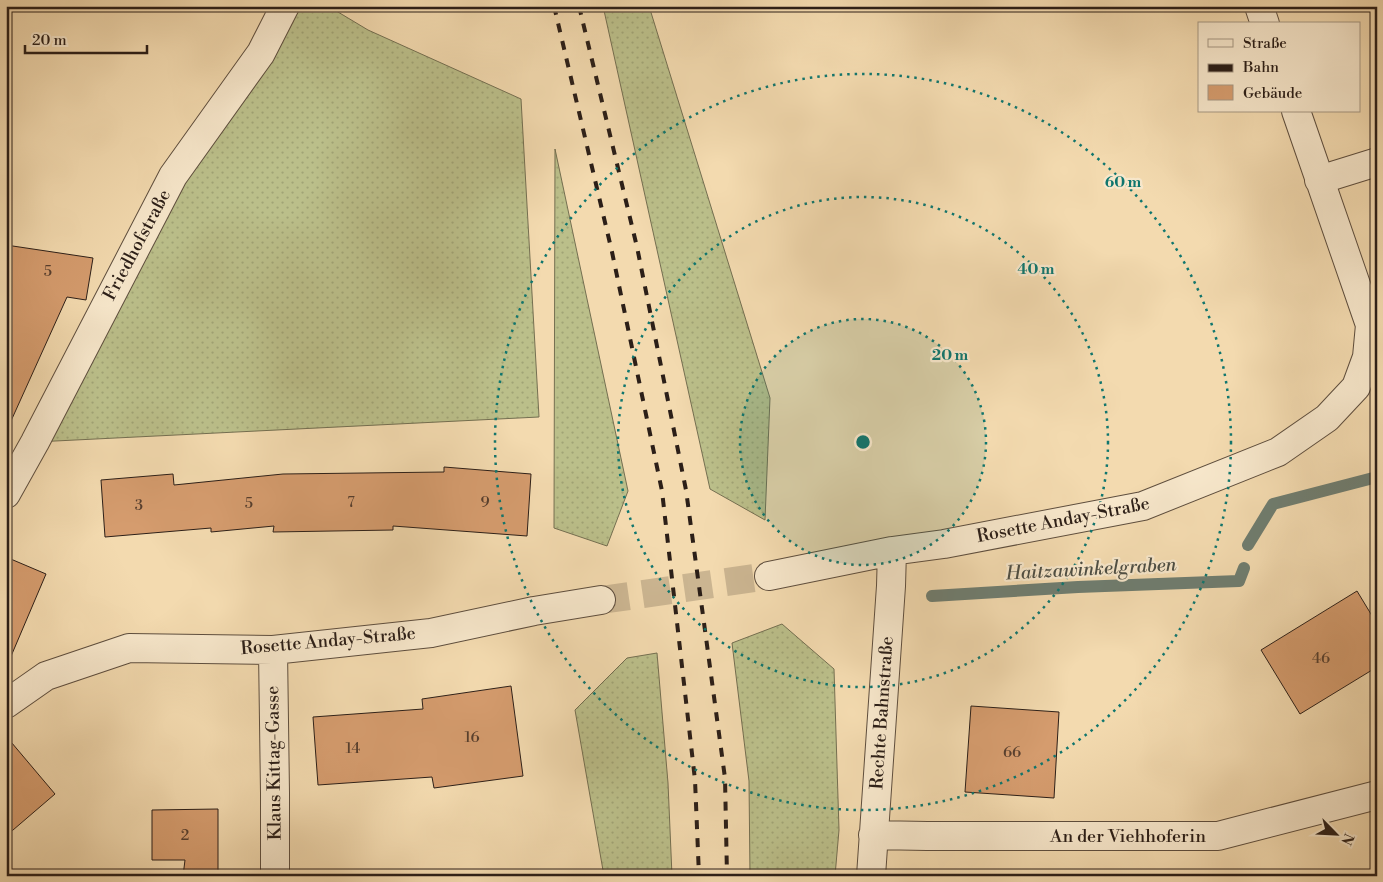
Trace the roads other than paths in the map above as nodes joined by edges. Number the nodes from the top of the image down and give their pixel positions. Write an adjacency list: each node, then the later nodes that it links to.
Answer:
1 (285, 6): 8 (street, Friedhofstraße)
2 (1259, 6): 3 (street)
3 (1264, 22)
4 (1296, 112): 6 (street, Rosette Anday-Straße)
5 (1377, 162): 6 (street)
6 (1320, 180): 7 (street, Rosette Anday-Straße)
7 (1366, 384): 9 (street, Rosette Anday-Straße)
8 (6, 494)
9 (892, 551): 10 (street, Rosette Anday-Straße); 15 (street, Rechte Bahnstraße)
10 (769, 576)
11 (600, 600): 12 (street, Rosette Anday-Straße)
12 (273, 650): 13 (street, Rosette Anday-Straße); 16 (street, Klaus Kittag-Gasse)
13 (6, 704)
14 (1377, 795): 15 (street, An der Viehhoferin)
15 (873, 835): 17 (street, Rechte Bahnstraße)
16 (275, 876)
17 (870, 876)

